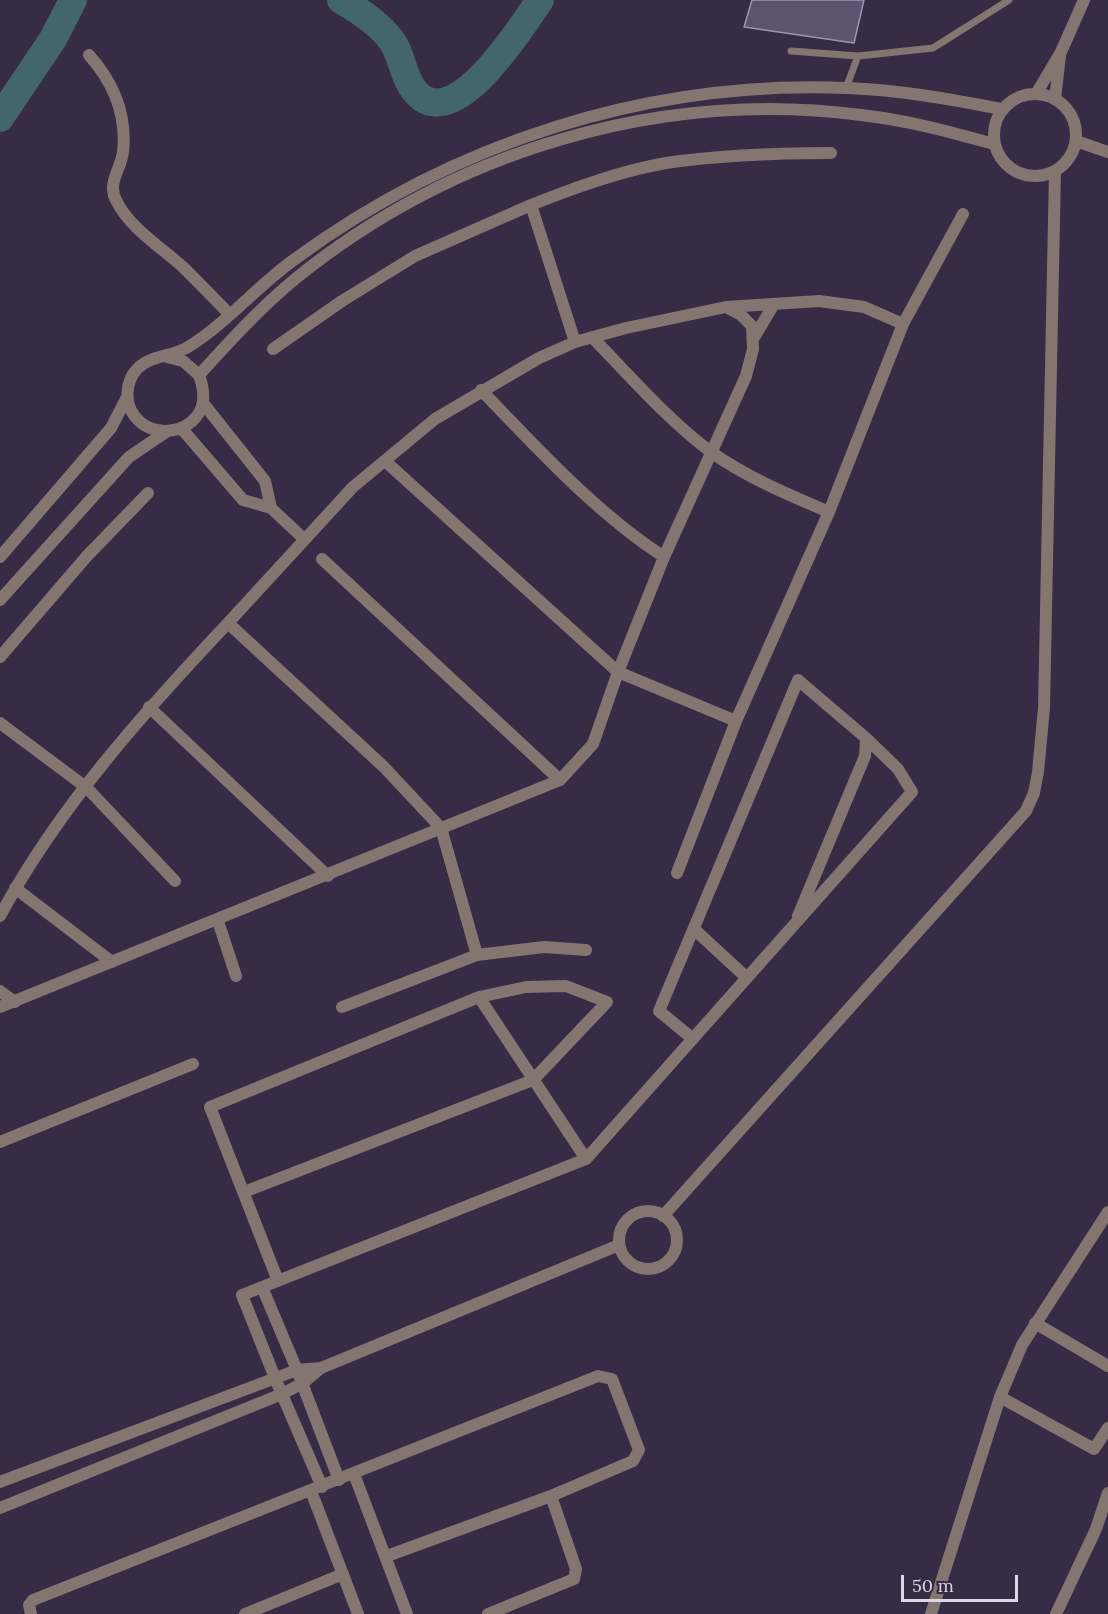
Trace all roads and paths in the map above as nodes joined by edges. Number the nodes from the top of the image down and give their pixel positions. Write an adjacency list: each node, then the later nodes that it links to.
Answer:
1 (1009, 0): 6 (lane)
2 (1084, 0): 4 (street)
3 (791, 51): 6 (lane)
4 (1061, 52): 8 (street); 9 (street)
5 (89, 55): 20 (street)
6 (858, 56): 7 (lane)
7 (846, 88): 10 (street); 20 (street)
8 (1036, 94): 9 (street); 10 (street)
9 (1055, 99): 11 (street)
10 (1001, 109): 12 (street)
11 (1076, 141): 13 (street); 15 (street)
12 (994, 144): 15 (street); 27 (street)
13 (1108, 152)
14 (831, 153): 16 (street)
15 (1055, 171): 78 (street)
16 (531, 205): 24 (street); 25 (street)
17 (963, 214): 21 (street)
18 (774, 304): 19 (street); 21 (street); 22 (street)
19 (726, 307): 22 (street); 23 (street)
20 (229, 314): 26 (street)
21 (903, 324): 37 (street)
22 (754, 336): 33 (street)
23 (592, 338): 24 (street); 33 (street)
24 (575, 342): 28 (street)
25 (273, 349)
26 (167, 357): 27 (street); 29 (street)
27 (199, 375): 30 (street)
28 (481, 390): 34 (street); 40 (street)
29 (127, 397): 32 (street); 39 (street)
30 (202, 403): 31 (street); 36 (street)
31 (182, 429): 32 (street); 36 (street)
32 (166, 432): 42 (street)
33 (712, 453): 37 (street); 40 (street)
34 (385, 460): 38 (street); 45 (street)
35 (148, 493): 44 (street)
36 (271, 508): 38 (street)
37 (829, 512): 47 (street)
38 (304, 539): 43 (street)
39 (0, 557)
40 (664, 557): 45 (street)
41 (322, 559): 50 (street)
42 (0, 600)
43 (228, 623): 46 (street); 52 (street)
44 (0, 657)
45 (618, 672): 47 (street); 50 (street)
46 (149, 706): 51 (street); 54 (street)
47 (736, 721): 53 (street)
48 (0, 723): 51 (street)
49 (866, 738): 59 (street); 59 (street); 60 (street)
50 (560, 780): 52 (street)
51 (87, 788): 55 (street); 56 (street)
52 (441, 828): 54 (street); 62 (street)
53 (677, 873)
54 (327, 876): 58 (street)
55 (175, 882)
56 (15, 888): 57 (street); 63 (street)
57 (0, 916)
58 (218, 921): 63 (street); 64 (street)
59 (794, 926): 65 (street)
60 (694, 929): 65 (street); 71 (street)
61 (586, 950): 62 (street)
62 (477, 955): 70 (street)
63 (112, 962): 68 (street)
64 (236, 976)
65 (747, 978): 71 (street)
66 (0, 991): 68 (street)
67 (479, 998): 73 (street); 73 (street); 76 (street)
68 (15, 1002): 69 (street)
69 (0, 1007)
70 (342, 1007)
71 (693, 1039): 75 (street)
72 (193, 1064): 74 (street)
73 (533, 1080): 75 (street); 76 (street)
74 (0, 1142)
75 (586, 1159): 80 (street)
76 (244, 1192): 80 (street)
77 (1108, 1212): 82 (street)
78 (663, 1216): 79 (street); 79 (street)
79 (619, 1245): 84 (street)
80 (279, 1281): 81 (street)
81 (262, 1287): 85 (street); 86 (street)
82 (1035, 1323): 83 (street); 89 (street)
83 (1108, 1366)
84 (321, 1368): 85 (street); 87 (street)
85 (297, 1370): 86 (street); 87 (street)
86 (275, 1378): 88 (street); 93 (street)
87 (303, 1383): 88 (street); 92 (street)
88 (282, 1394): 94 (street); 97 (street)
89 (1000, 1397): 90 (street); 105 (street)
90 (1108, 1428)
91 (354, 1474): 92 (street); 96 (street); 98 (street)
92 (339, 1480): 94 (street)
93 (0, 1482)
94 (317, 1489): 99 (street); 100 (street)
95 (1108, 1493): 106 (street)
96 (550, 1496): 98 (street); 104 (street)
97 (0, 1508)
98 (387, 1556): 103 (street)
99 (342, 1574): 101 (street); 102 (street)
100 (31, 1614)
101 (245, 1614)
102 (358, 1614)
103 (407, 1614)
104 (488, 1614)
105 (931, 1614)
106 (1056, 1614)

